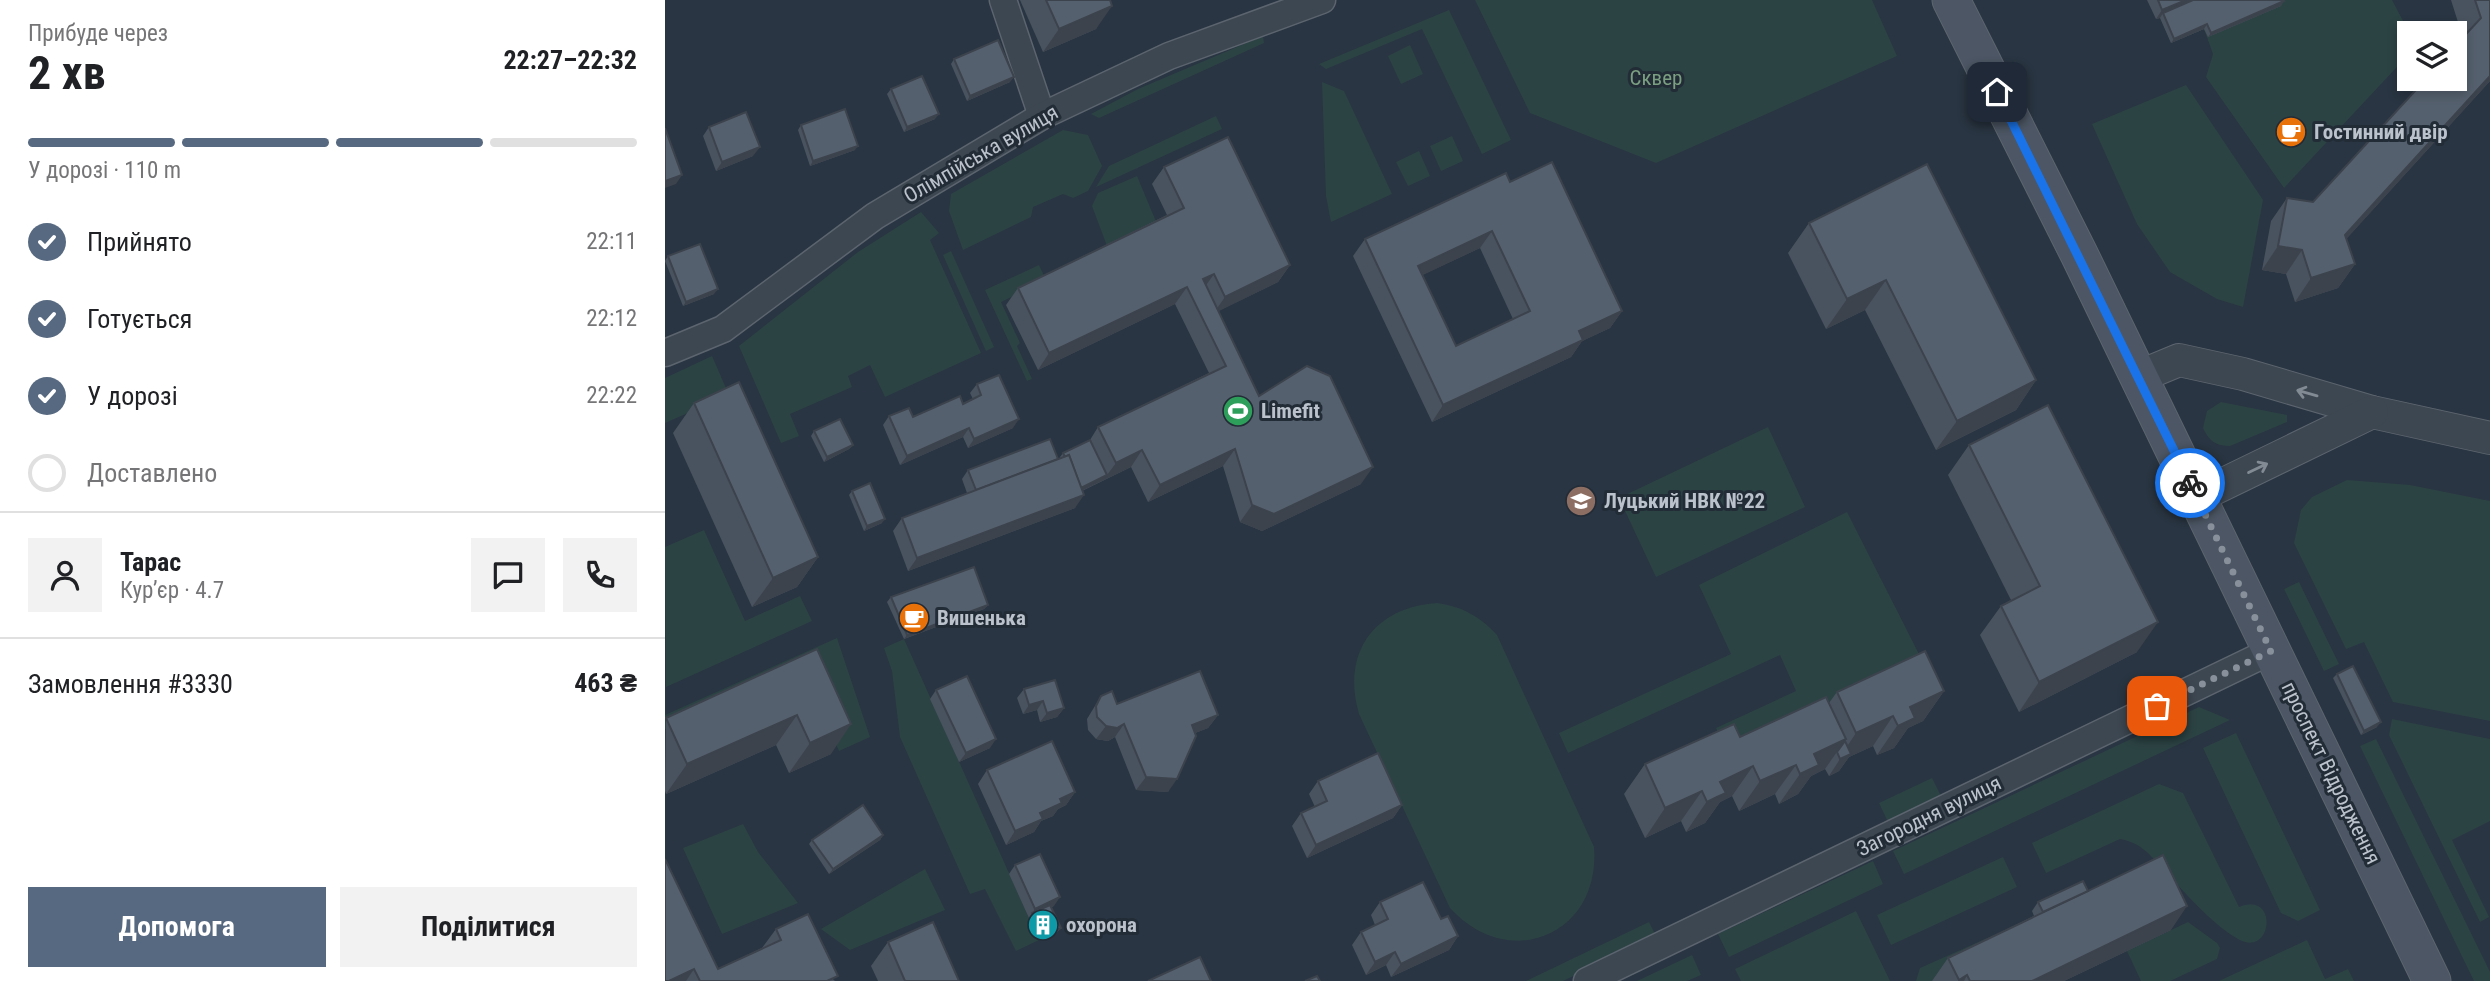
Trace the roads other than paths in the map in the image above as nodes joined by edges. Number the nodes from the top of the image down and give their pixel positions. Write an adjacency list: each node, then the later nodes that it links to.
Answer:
1 (1003, 0): 4 (street)
2 (1322, 0): 4 (street, Олімпійська вулиця)
3 (1951, 0): 6 (main road, проспект Відродження)
4 (1042, 116): 5 (street, Олімпійська вулиця)
5 (665, 353)
6 (2138, 377): 7 (street, one-way to 6); 9 (main road, проспект Відродження)
7 (2372, 412): 8 (street); 9 (street, one-way to 7)
8 (2490, 438)
9 (2197, 497): 10 (main road, проспект Відродження)
10 (2271, 651): 11 (street, Загородня вулиця); 12 (main road, проспект Відродження)
11 (1587, 981)
12 (2432, 981)

